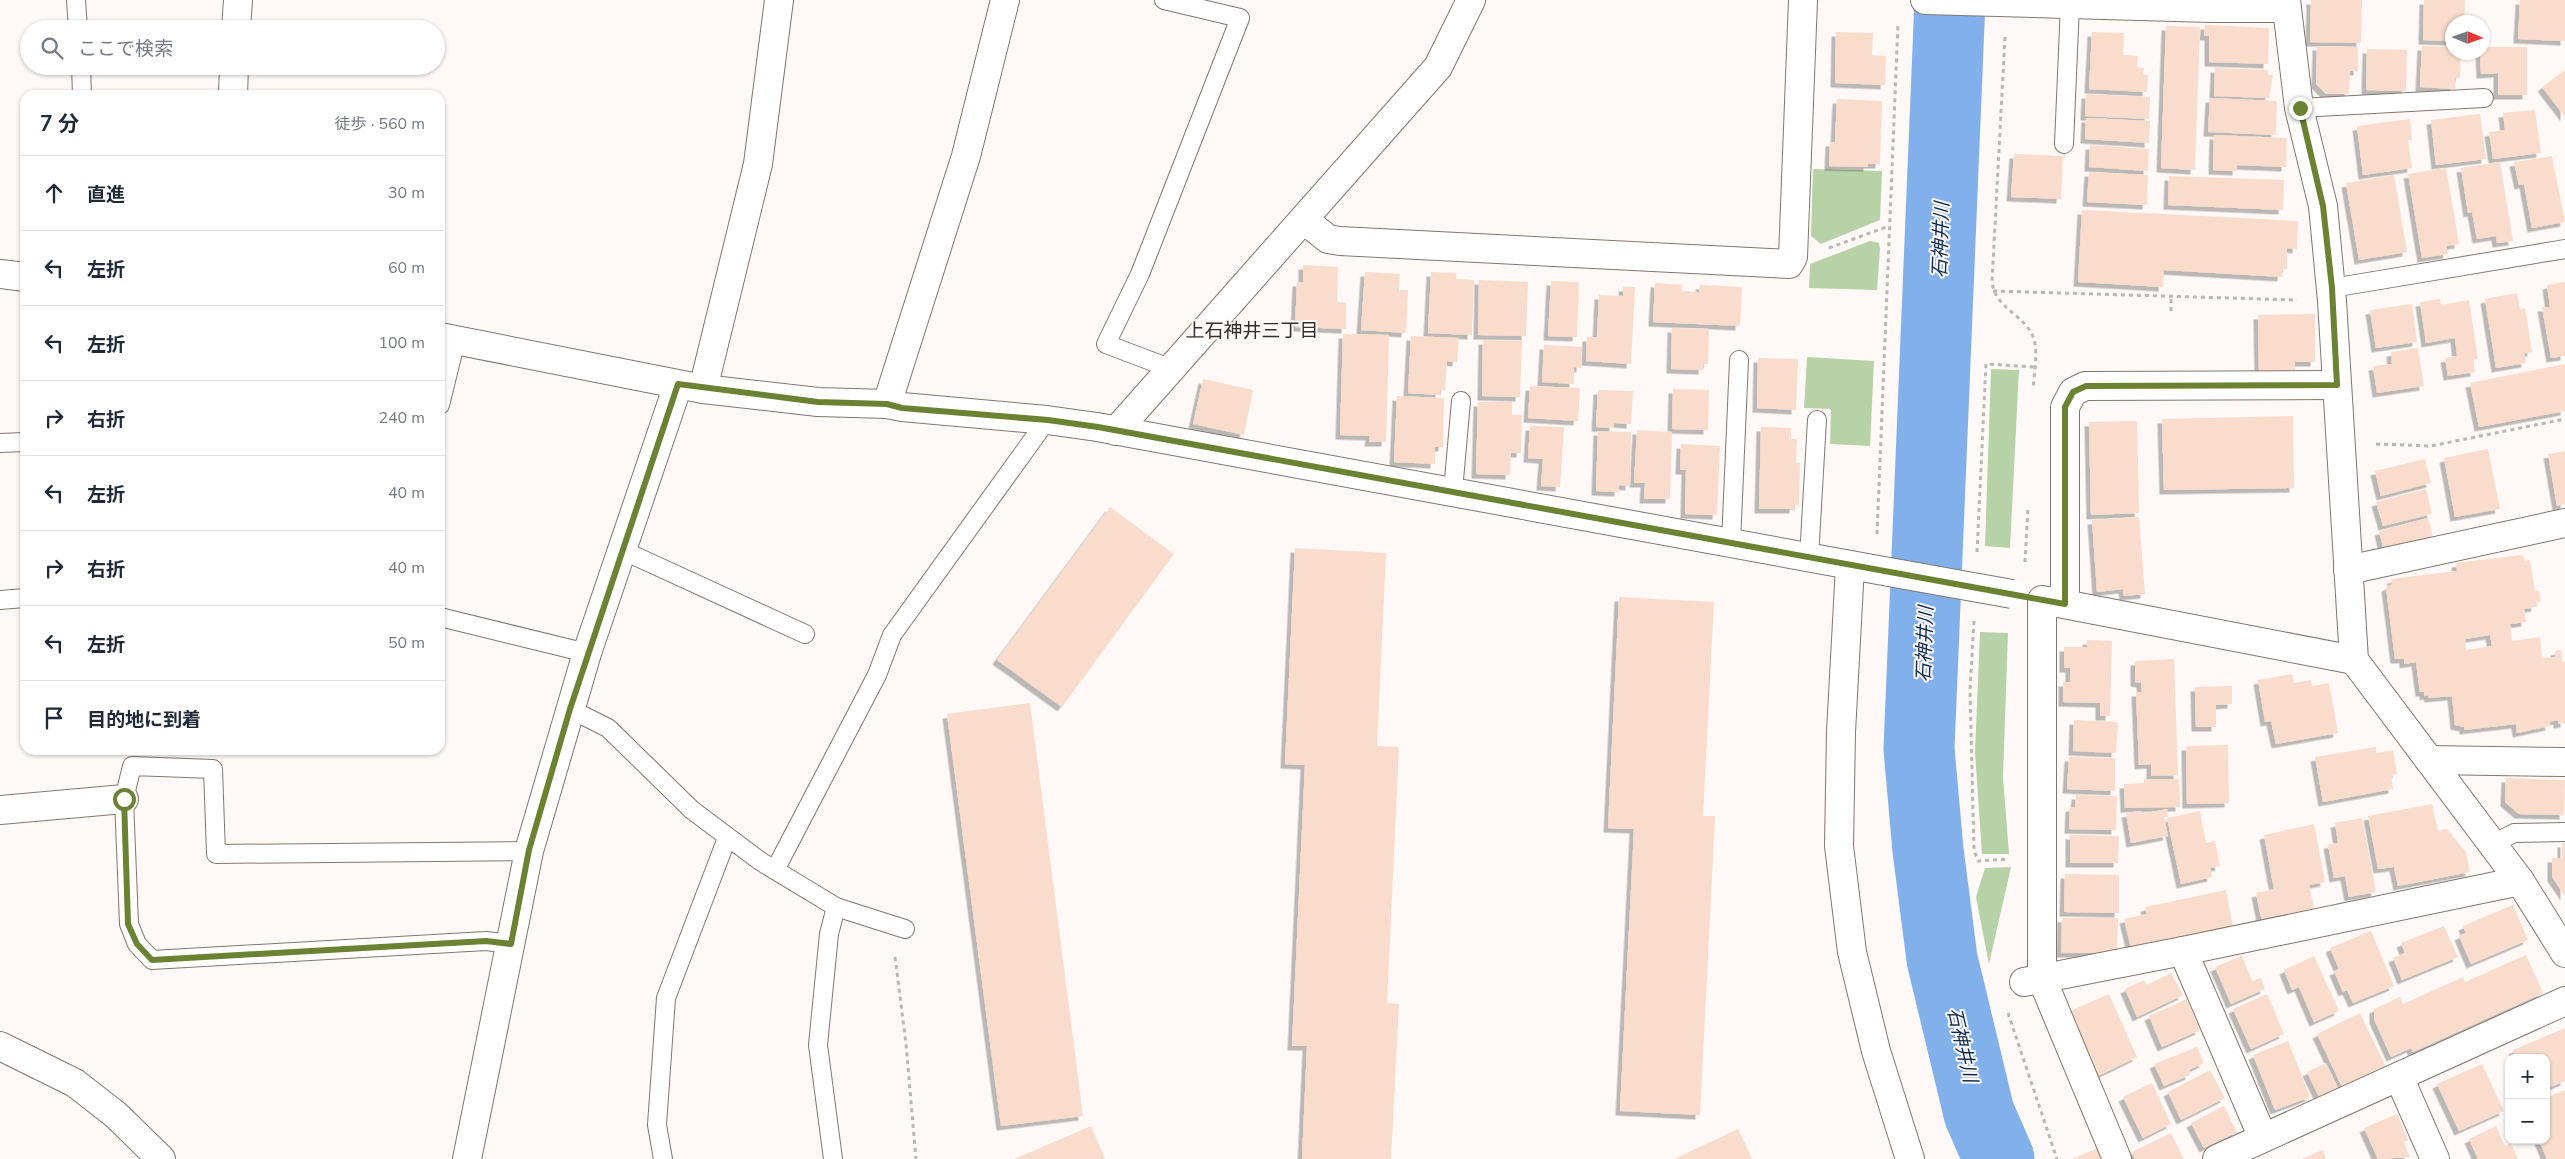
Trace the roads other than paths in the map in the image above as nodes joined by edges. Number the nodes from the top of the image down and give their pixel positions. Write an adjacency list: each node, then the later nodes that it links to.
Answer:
1 (76, 0): 11 (lane)
2 (238, 0): 12 (street)
3 (779, 0): 30 (street)
4 (1005, 0): 32 (street)
5 (1164, 0): 28 (lane)
6 (1471, 0): 20 (street)
7 (1803, 0): 20 (street)
8 (1925, 0): 9 (street)
9 (2070, 4): 10 (street); 19 (lane)
10 (2286, 4): 18 (street)
11 (77, 20)
12 (237, 20)
13 (81, 75): 15 (lane)
14 (234, 75): 16 (street)
15 (82, 90)
16 (233, 90)
17 (2484, 98): 18 (lane)
18 (2300, 108): 24 (street)
19 (2064, 144)
20 (1304, 220): 28 (street)
21 (2565, 249): 24 (lane)
22 (0, 274): 23 (street)
23 (20, 276)
24 (2332, 294): 29 (street)
25 (448, 339): 27 (lane); 30 (street)
26 (1738, 360): 40 (lane)
27 (445, 364)
28 (1172, 369): 35 (street)
29 (2337, 385): 44 (street); 46 (street)
30 (691, 387): 32 (street); 41 (street)
31 (1461, 401): 38 (lane)
32 (887, 404): 33 (street)
33 (1048, 420): 35 (street); 61 (lane)
34 (1817, 420): 42 (lane)
35 (1116, 430): 38 (street)
36 (20, 442): 37 (lane)
37 (0, 443)
38 (1453, 491): 40 (street)
39 (2565, 523): 44 (street)
40 (1732, 543): 42 (street)
41 (622, 550): 49 (lane); 50 (street)
42 (1809, 558): 43 (street)
43 (1850, 566): 46 (street, bridge); 77 (street)
44 (2348, 570): 51 (street)
45 (20, 598): 47 (lane)
46 (2035, 599): 51 (street); 68 (street)
47 (0, 600)
48 (445, 619): 50 (lane)
49 (804, 634)
50 (587, 652): 52 (street)
51 (2354, 660): 53 (street)
52 (570, 709): 58 (lane); 60 (street)
53 (2430, 760): 54 (street); 59 (street)
54 (2565, 762)
55 (124, 799): 56 (street); 60 (lane); 65 (lane)
56 (0, 810)
57 (2565, 832): 59 (lane)
58 (727, 838): 61 (lane); 75 (lane)
59 (2493, 844): 62 (street)
60 (529, 850): 65 (street)
61 (775, 870): 63 (lane)
62 (2520, 881): 66 (street); 67 (street)
63 (836, 906): 64 (lane); 76 (lane)
64 (897, 927)
65 (511, 944): 74 (street)
66 (2183, 951): 68 (street); 72 (street)
67 (2565, 953)
68 (2032, 981): 78 (street)
69 (2565, 1001): 71 (street)
70 (0, 1046): 73 (street)
71 (2399, 1076): 72 (street); 80 (street)
72 (2263, 1138): 79 (street)
73 (161, 1159)
74 (467, 1159)
75 (663, 1159)
76 (833, 1159)
77 (1910, 1159)
78 (2117, 1159)
79 (2217, 1159)
80 (2436, 1159)

